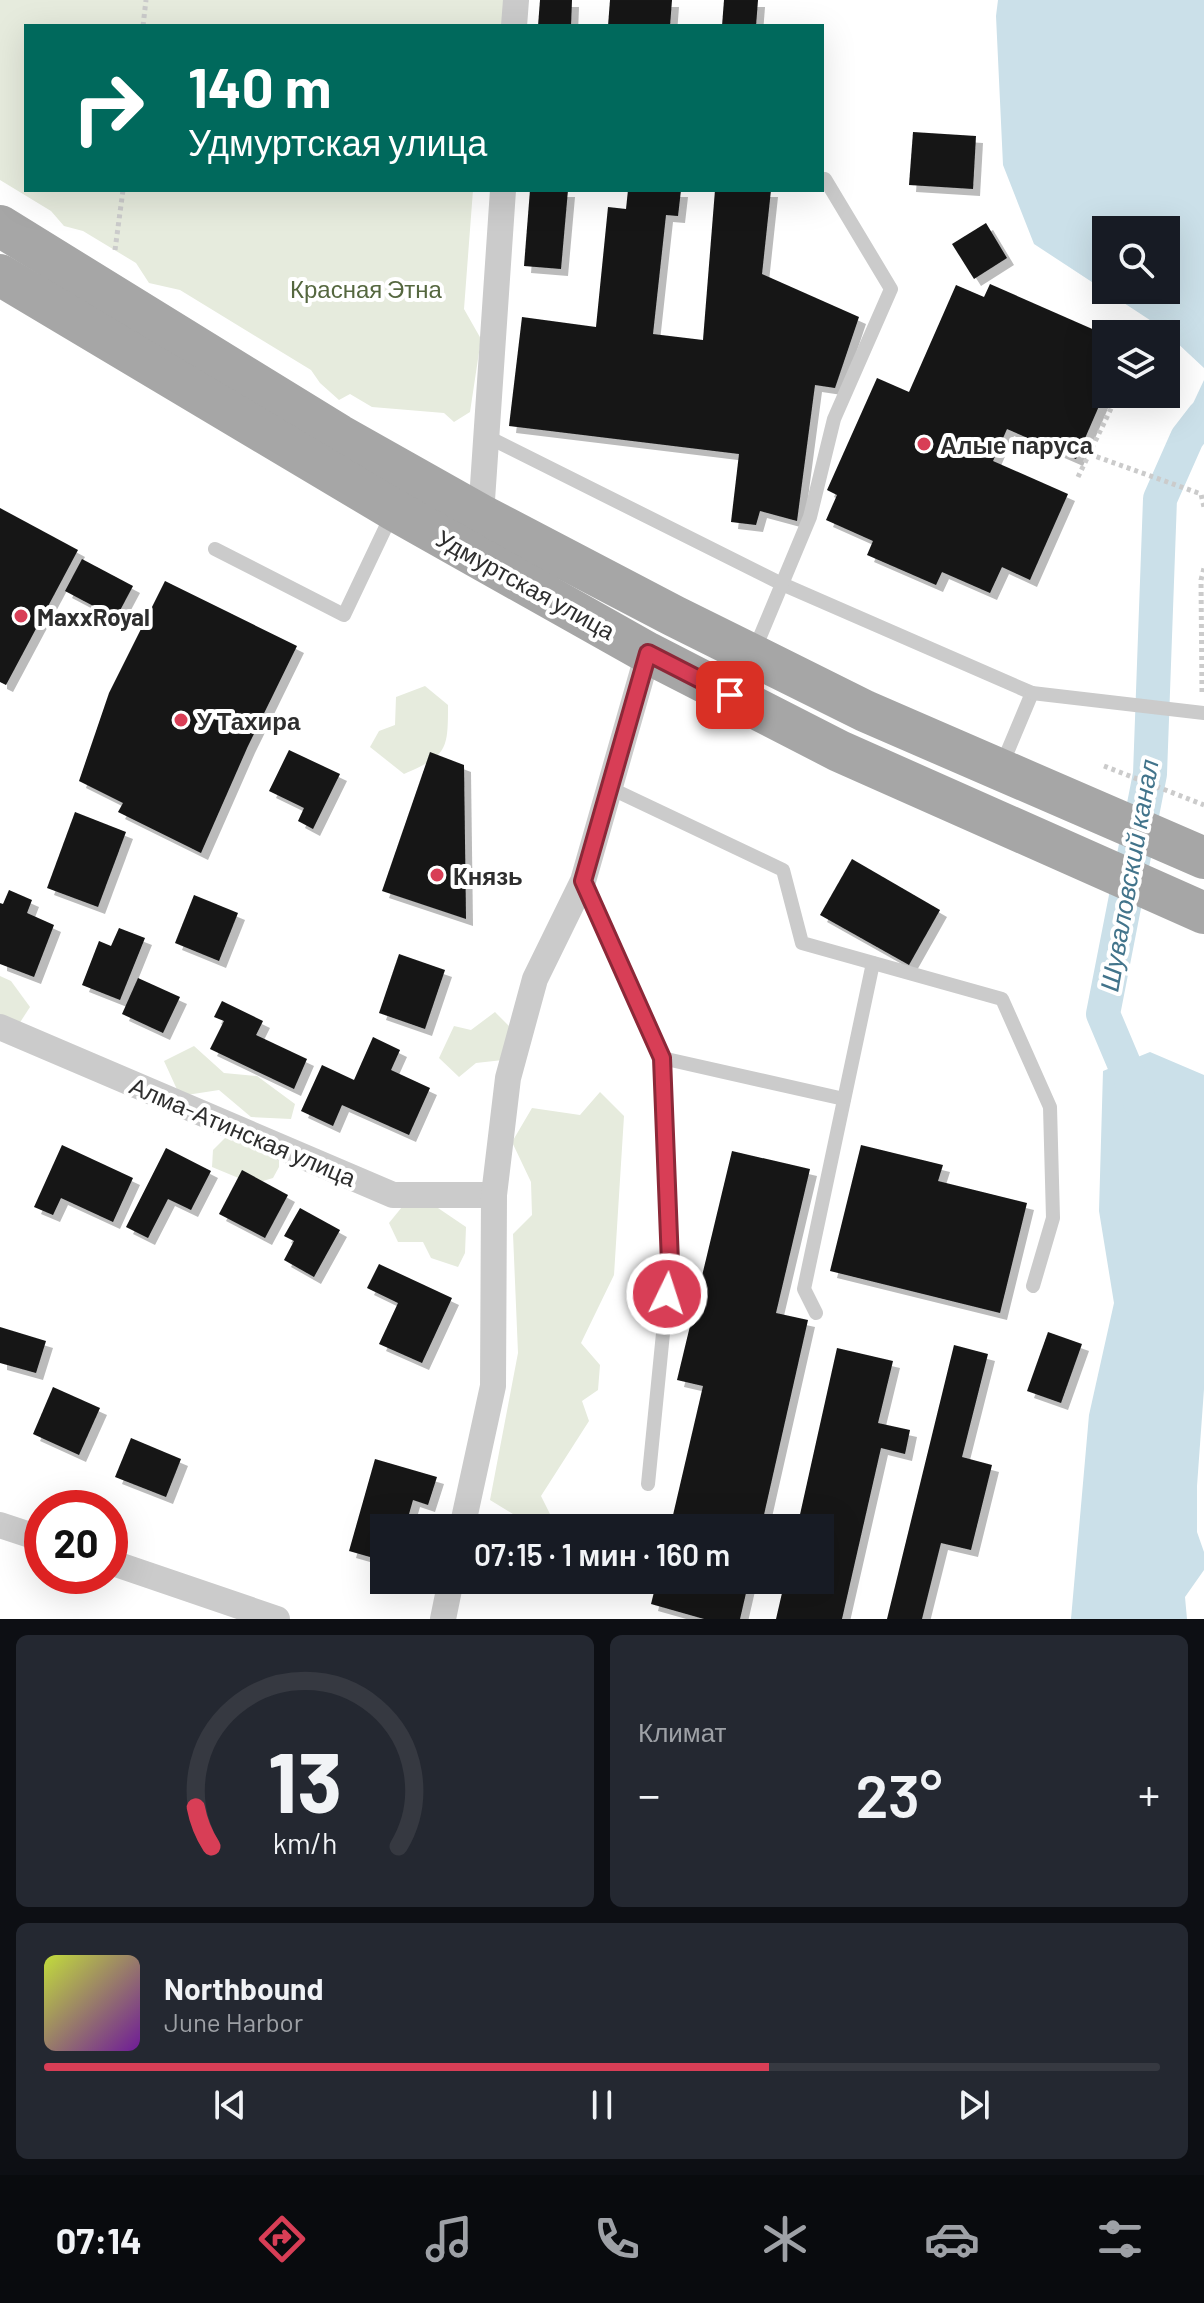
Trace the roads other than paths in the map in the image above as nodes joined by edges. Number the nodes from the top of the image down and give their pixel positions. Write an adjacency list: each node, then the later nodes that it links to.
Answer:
1 (516, 0): 2 (street)
2 (514, 24)
3 (825, 179): 11 (lane)
4 (503, 192): 7 (street)
5 (0, 226): 9 (main road, Удмуртская улица)
6 (0, 275): 8 (main road, Удмуртская улица)
7 (486, 436): 9 (street); 11 (lane)
8 (394, 510): 10 (lane); 12 (main road, Удмуртская улица)
9 (481, 515): 13 (main road, Удмуртская улица)
10 (215, 549)
11 (782, 584): 13 (lane); 14 (lane)
12 (648, 653): 17 (street); 20 (main road, Удмуртская улица)
13 (753, 655): 16 (main road, Удмуртская улица)
14 (1032, 693): 15 (lane); 16 (lane)
15 (1204, 713)
16 (1000, 770): 18 (main road, Удмуртская улица)
17 (610, 788): 19 (street); 21 (lane)
18 (1204, 858)
19 (583, 881): 23 (lane); 25 (street)
20 (1201, 911)
21 (873, 963): 24 (lane); 26 (lane)
22 (0, 1027): 25 (street, Алма-Атинская улица)
23 (662, 1058): 24 (lane); 28 (lane)
24 (844, 1099): 27 (lane)
25 (494, 1195): 29 (street)
26 (1033, 1286)
27 (816, 1313)
28 (648, 1484)
29 (465, 1514)
30 (0, 1525): 31 (street)
31 (24, 1533)
32 (128, 1568): 34 (street)
33 (448, 1594): 35 (street)
34 (277, 1619)
35 (443, 1619)

